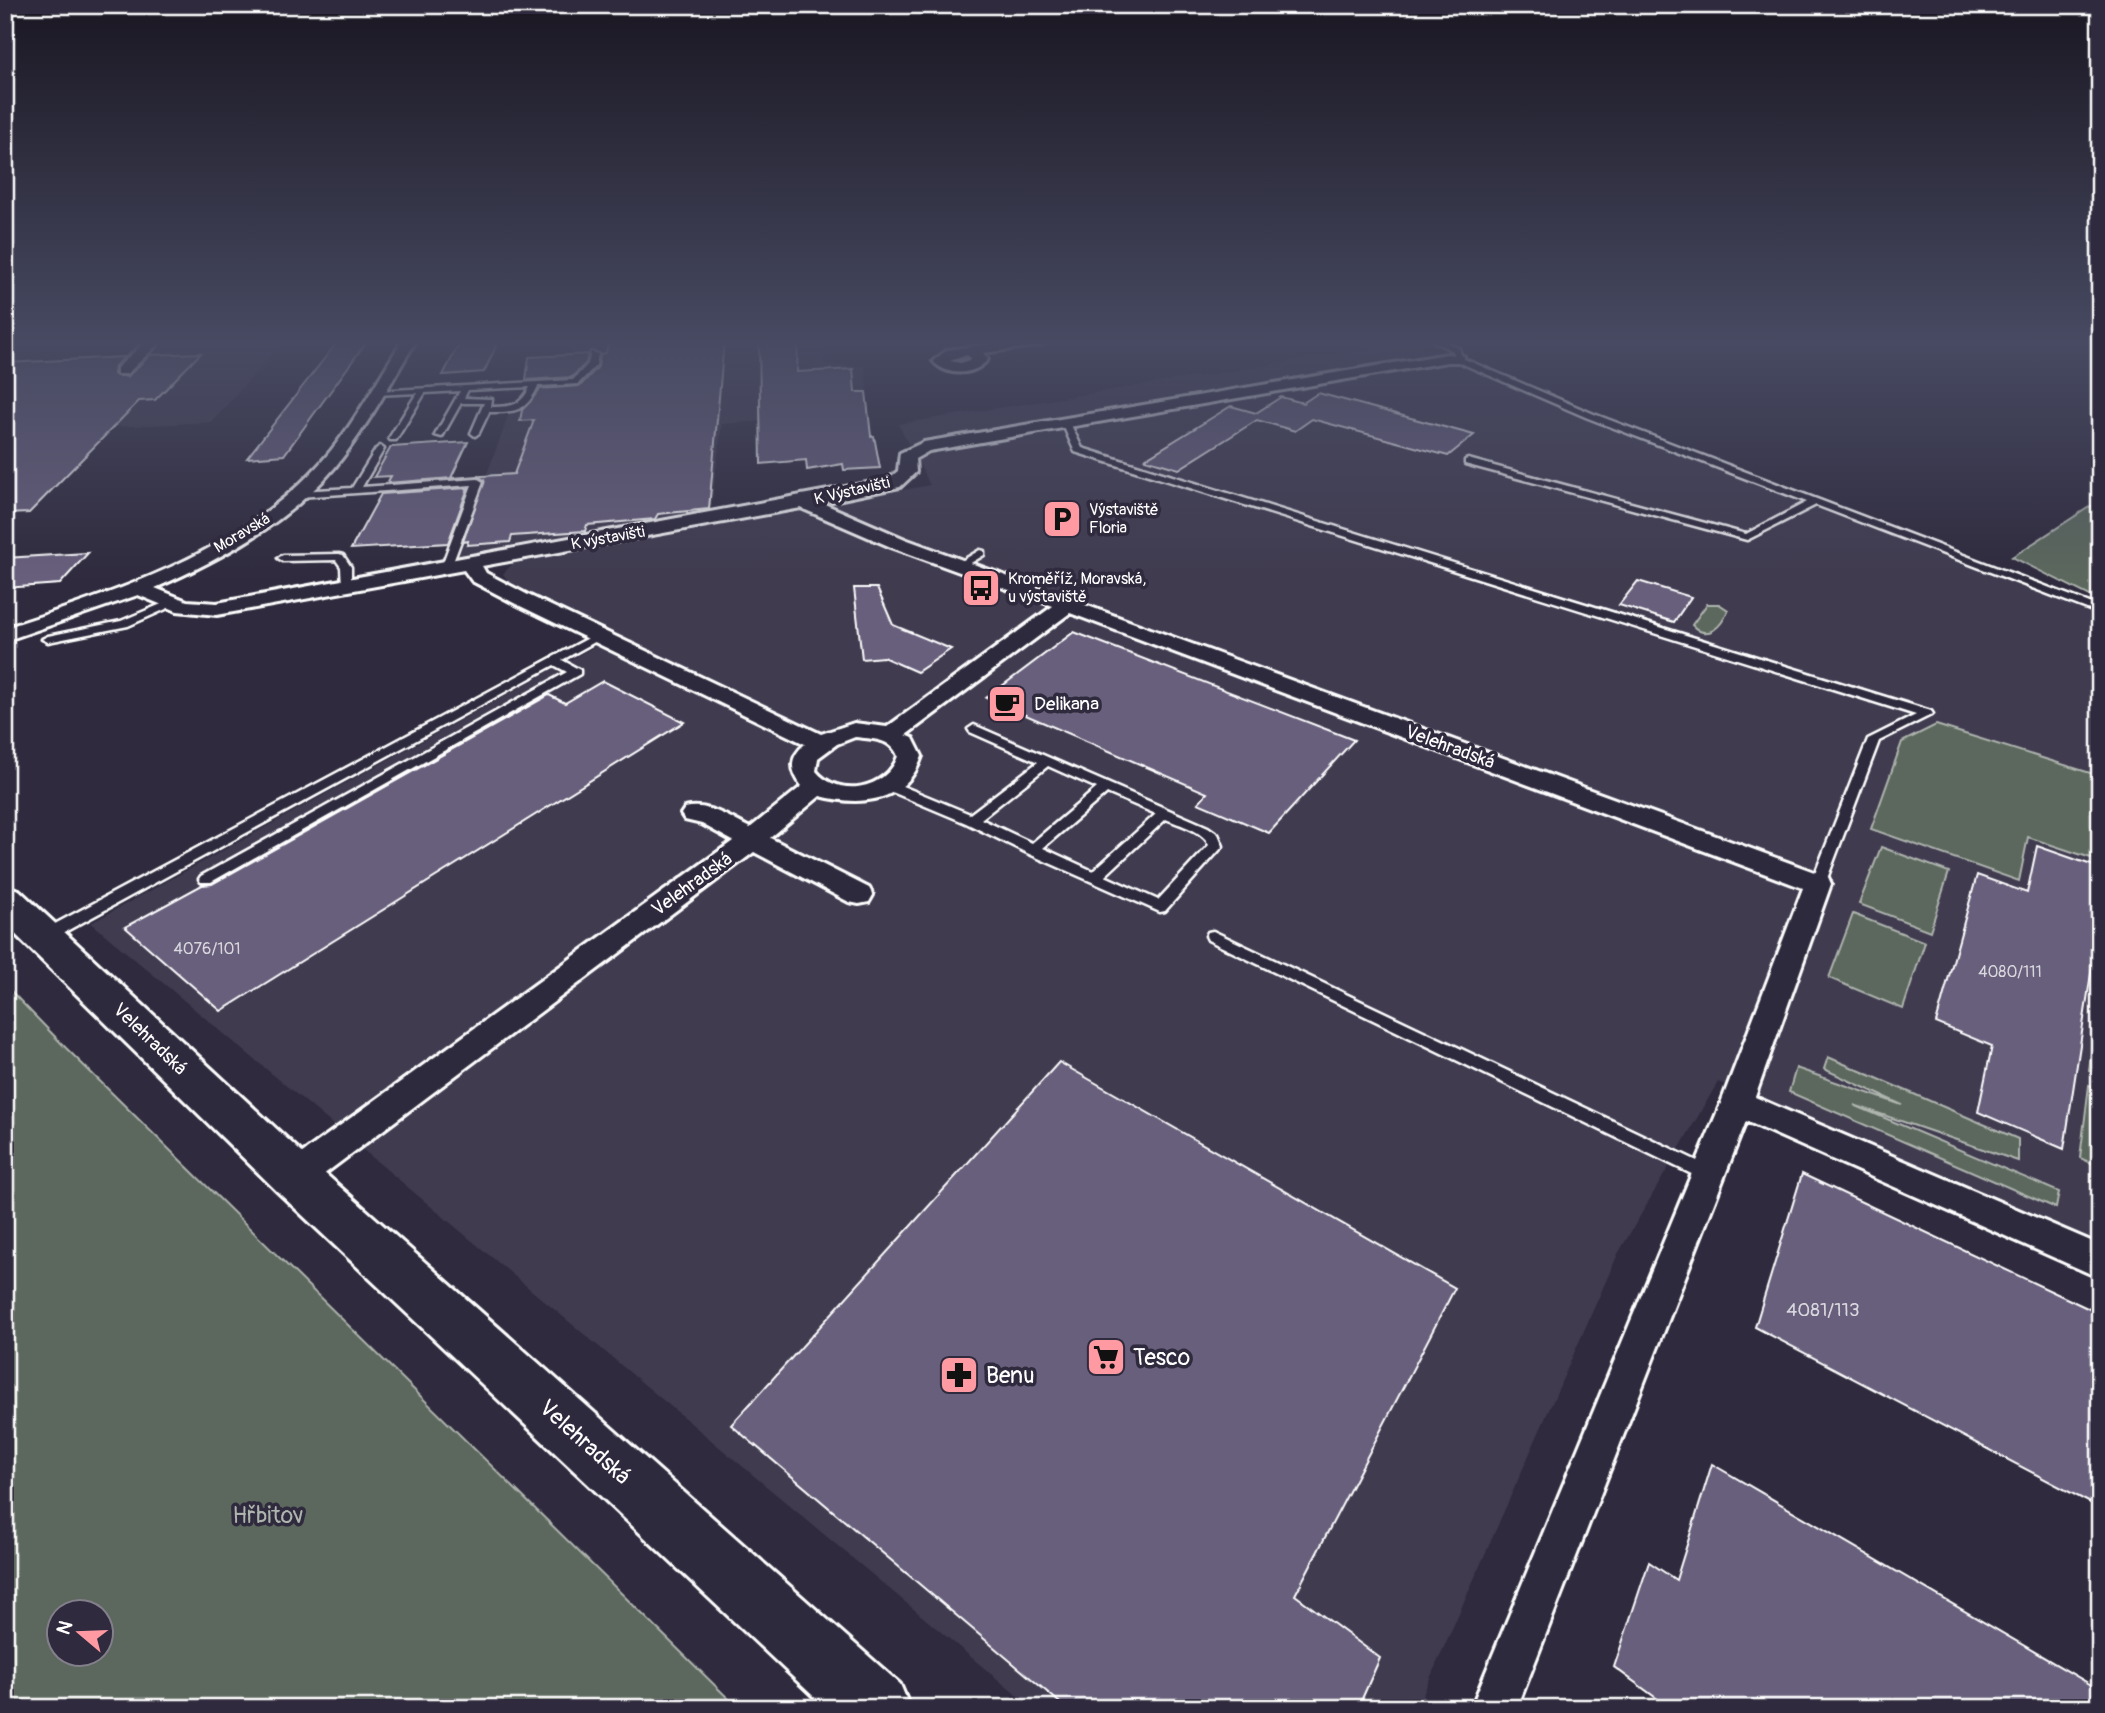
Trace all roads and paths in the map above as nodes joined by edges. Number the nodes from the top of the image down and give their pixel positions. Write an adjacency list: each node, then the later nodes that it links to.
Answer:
1 (357, 421): 14 (street, Moravská)
2 (404, 421): 10 (lane)
3 (447, 421): 9 (lane)
4 (481, 421): 8 (lane)
5 (1090, 421): 7 (street, K Výstavišti)
6 (1604, 421): 16 (lane)
7 (1067, 425): 15 (street, K Výstavišti); 45 (lane)
8 (475, 433)
9 (439, 435)
10 (393, 438)
11 (380, 449): 13 (lane)
12 (1468, 462): 16 (lane)
13 (355, 490): 14 (lane); 21 (lane)
14 (299, 494): 23 (street, Moravská)
15 (803, 502): 19 (street, K výstavišti); 20 (street, K výstavišti)
16 (1813, 503): 26 (lane)
17 (980, 553): 20 (lane)
18 (283, 558): 22 (lane)
19 (470, 564): 21 (street, K výstavišti); 28 (street)
20 (960, 565): 25 (street, K výstavišti)
21 (446, 568): 22 (street, K výstavišti)
22 (347, 586): 24 (street, K výstavišti)
23 (136, 587): 24 (street, K výstavišti); 27 (street, Moravská)
24 (171, 603): 29 (lane)
25 (1068, 605): 32 (street); 45 (street, Velehradská)
26 (2100, 611)
27 (5, 635)
28 (598, 636): 30 (lane); 33 (street)
29 (48, 639)
30 (554, 660): 44 (lane); 48 (lane)
31 (974, 729): 34 (lane)
32 (892, 734): 33 (street); 36 (street)
33 (819, 742): 35 (street)
34 (1047, 761): 37 (lane); 40 (lane)
35 (817, 786): 36 (street); 41 (street, Velehradská)
36 (890, 786): 40 (lane)
37 (1106, 787): 38 (lane); 42 (lane)
38 (1165, 813): 43 (lane); 43 (lane)
39 (694, 814): 41 (street, Velehradská)
40 (971, 820): 42 (lane)
41 (752, 840): 46 (street, Velehradská); 52 (street, Velehradská)
42 (1032, 850): 43 (lane)
43 (1094, 878)
44 (206, 880)
45 (1818, 884): 50 (street)
46 (859, 895)
47 (5, 900): 48 (main road, Velehradská)
48 (44, 936): 52 (main road, Velehradská)
49 (1213, 936): 51 (lane)
50 (1737, 1102): 51 (street); 53 (street)
51 (1709, 1174): 55 (street)
52 (295, 1177): 54 (main road, Velehradská)
53 (2100, 1262)
54 (876, 1708)
55 (1494, 1708)

